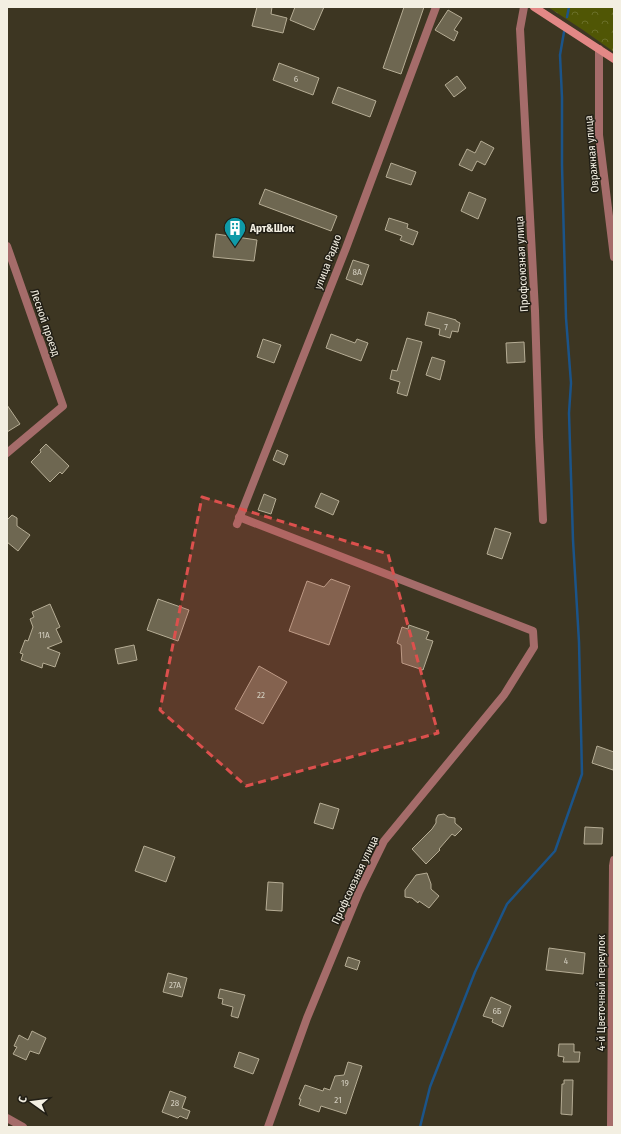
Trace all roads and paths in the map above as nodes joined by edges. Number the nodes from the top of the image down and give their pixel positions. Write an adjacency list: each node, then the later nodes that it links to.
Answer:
1 (436, 7): 10 (street, улица Радио)
2 (524, 7): 9 (street, Профсоюзная улица)
3 (534, 7): 4 (main road)
4 (599, 49): 5 (main road); 7 (street, Овражная улица)
5 (614, 59)
6 (7, 246): 8 (street, Лесной проезд)
7 (614, 257)
8 (7, 454)
9 (543, 520)
10 (533, 631): 14 (street, Профсоюзная улица)
11 (614, 864): 15 (street, 4-й Цветочный переулок)
12 (7, 1118): 13 (street)
13 (23, 1127)
14 (268, 1127)
15 (611, 1127)

